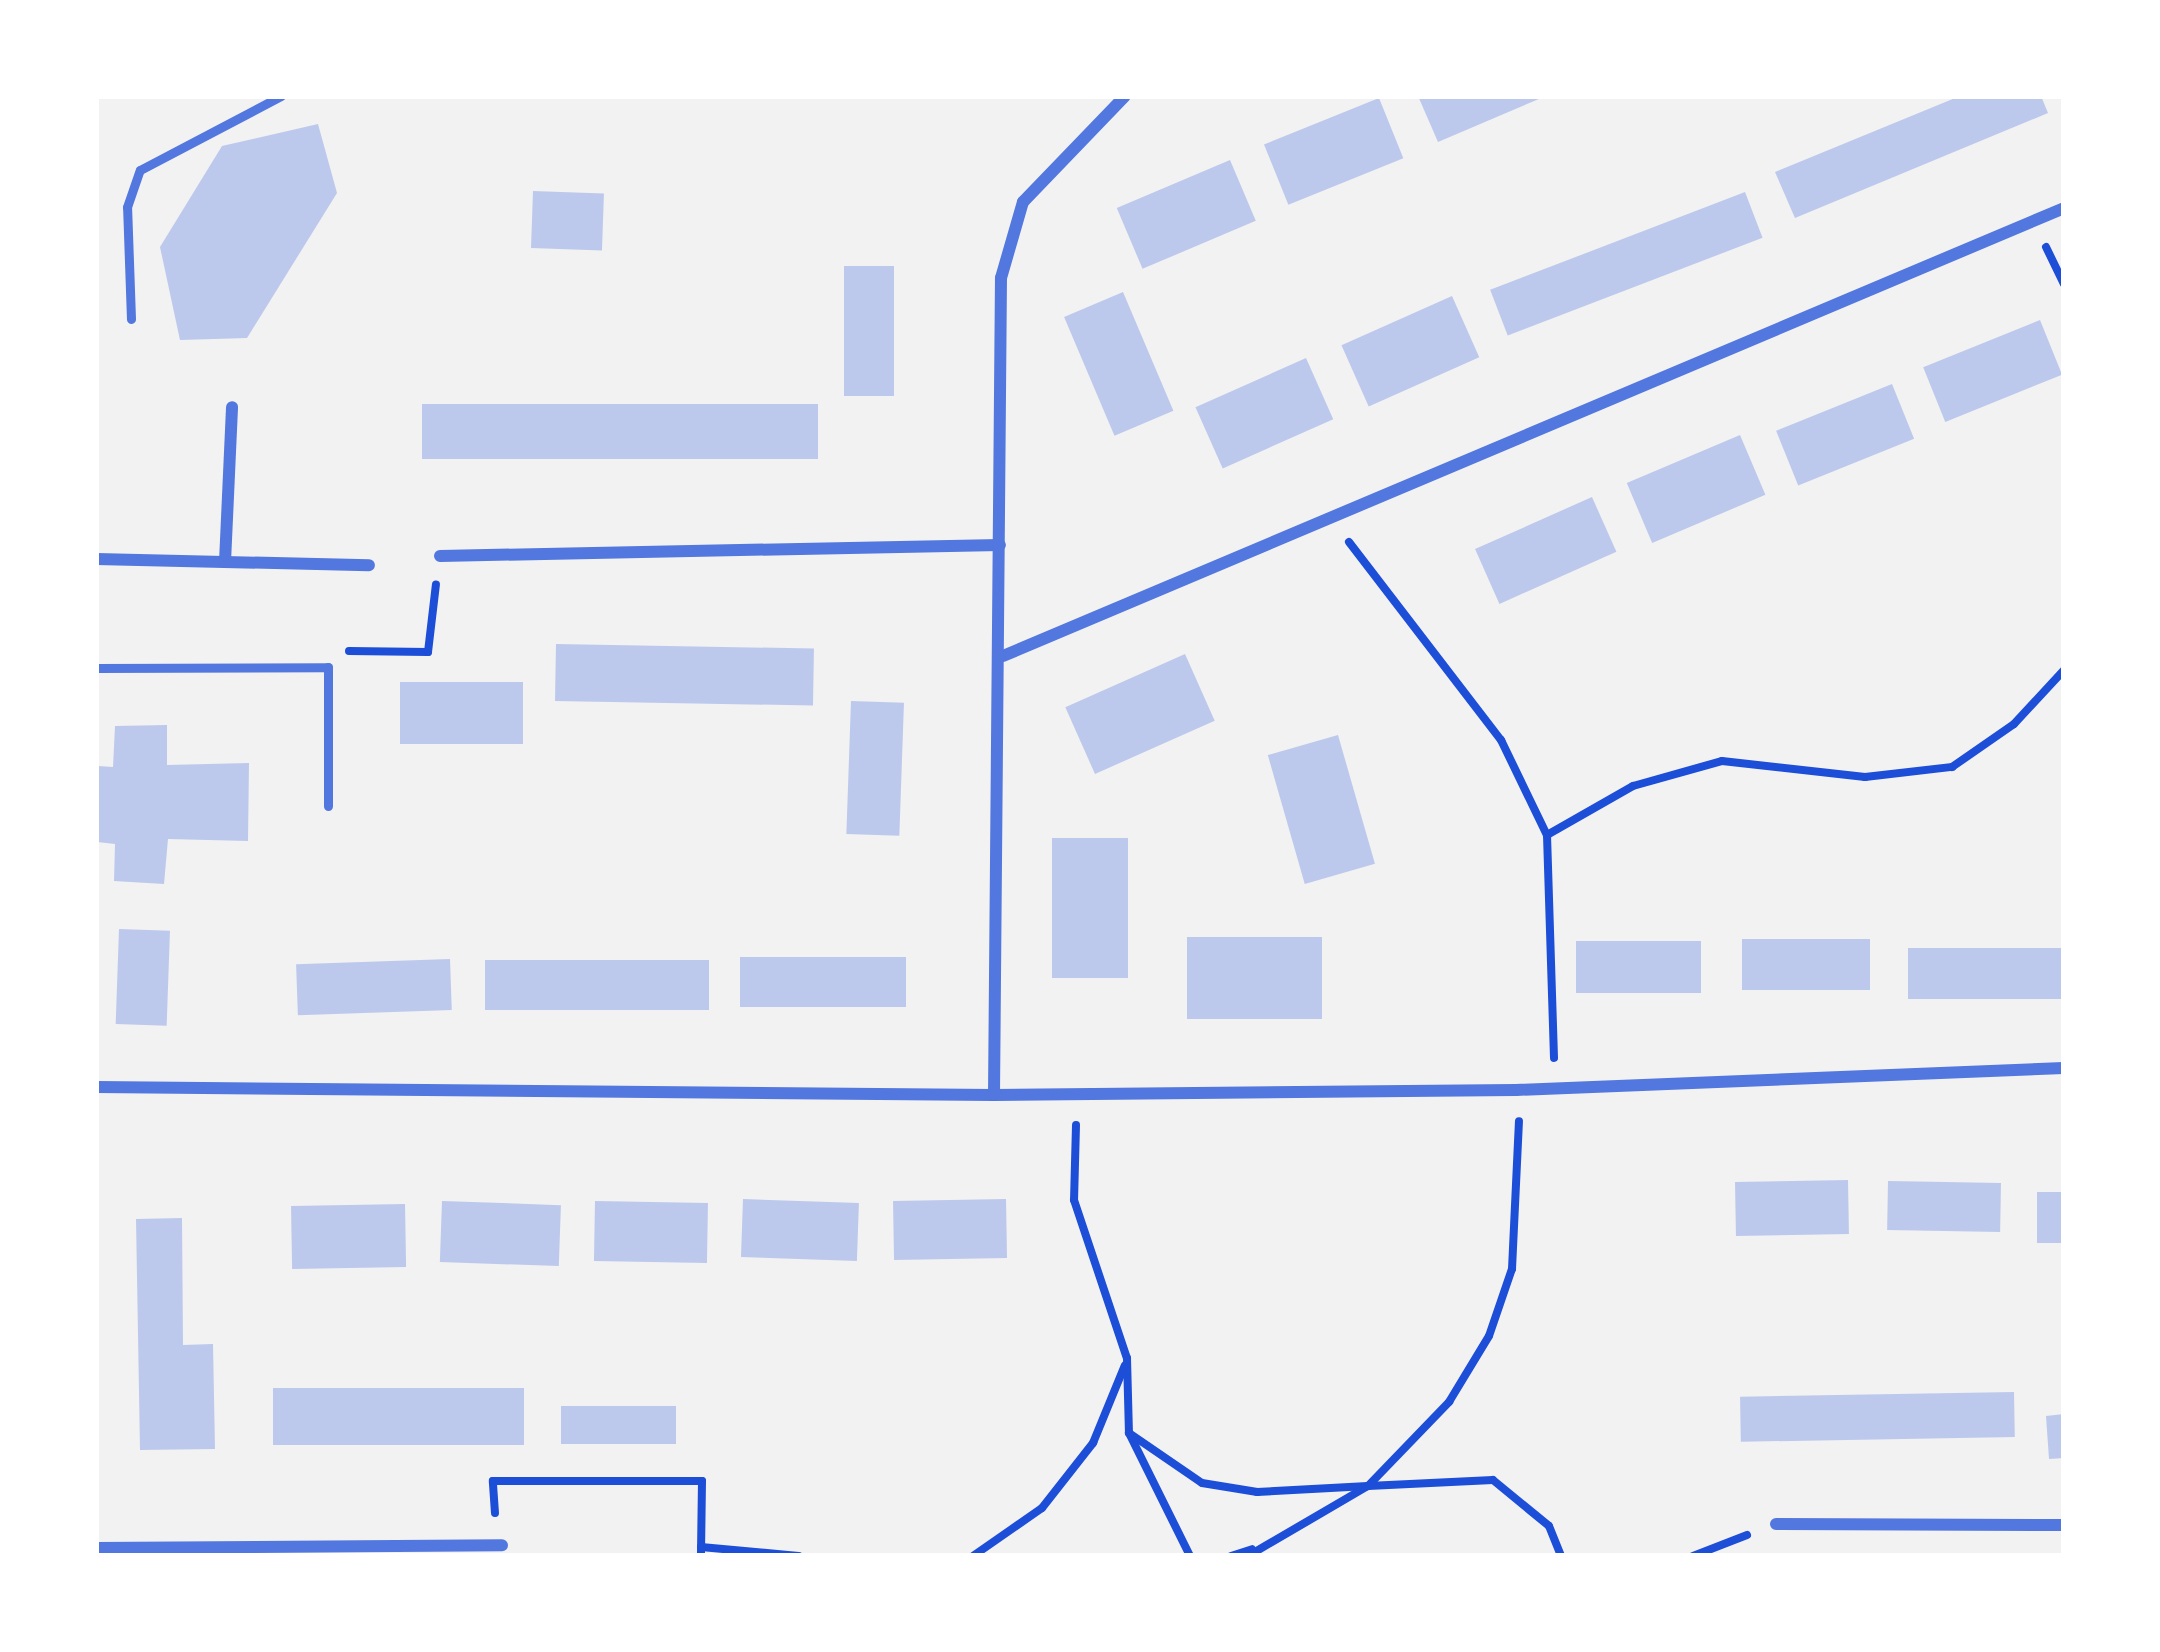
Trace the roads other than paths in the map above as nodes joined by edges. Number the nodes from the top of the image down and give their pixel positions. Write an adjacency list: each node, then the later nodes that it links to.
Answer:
1 (281, 96): 4 (lane)
2 (1125, 96): 6 (street)
3 (2064, 208): 11 (street)
4 (131, 319)
5 (232, 407): 9 (street)
6 (1000, 544): 7 (street); 11 (street)
7 (440, 556)
8 (96, 560): 9 (street)
9 (225, 562): 10 (street)
10 (369, 565)
11 (1004, 656): 16 (street)
12 (96, 668): 13 (lane)
13 (328, 806)
14 (2064, 1068): 16 (street)
15 (96, 1087): 16 (street)
16 (994, 1095)
17 (1776, 1523): 18 (street)
18 (2064, 1525)
19 (499, 1545): 20 (street)
20 (96, 1548)

